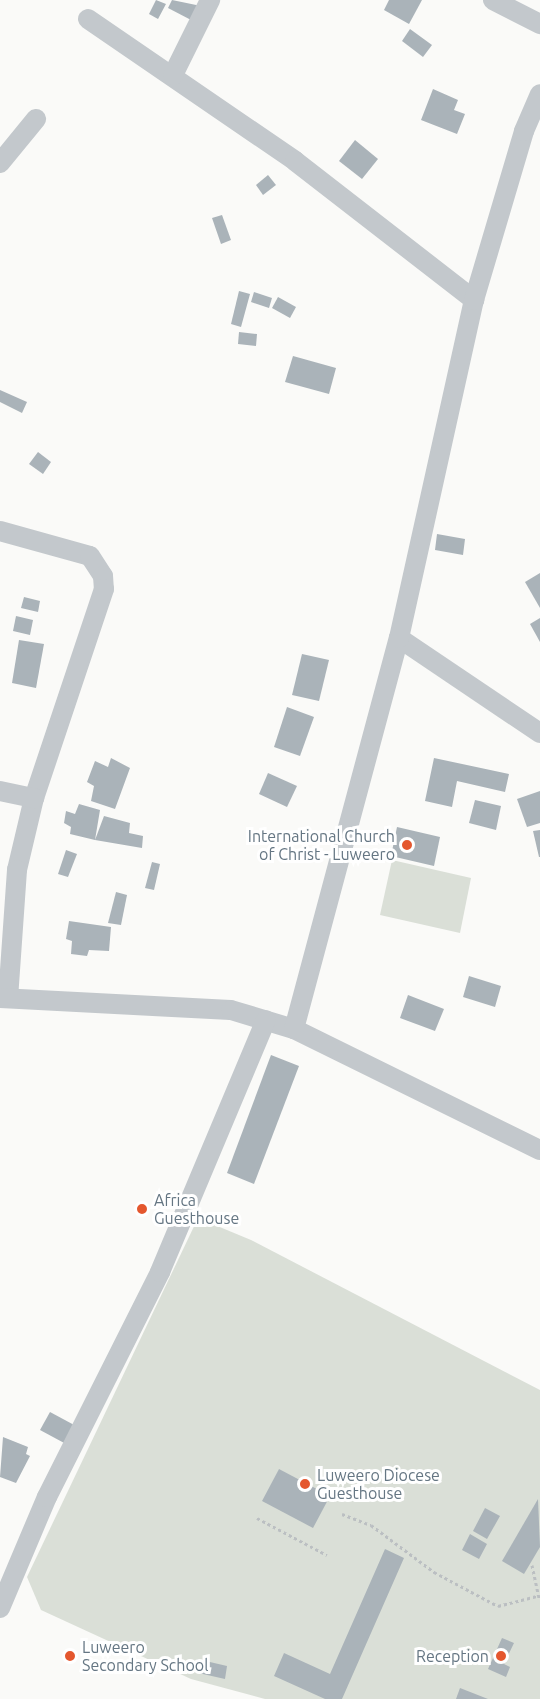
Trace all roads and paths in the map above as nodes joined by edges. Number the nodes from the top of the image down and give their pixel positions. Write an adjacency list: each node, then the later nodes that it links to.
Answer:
1 (210, 0): 5 (street)
2 (493, 0): 4 (street)
3 (88, 19): 5 (street)
4 (540, 24)
5 (173, 75): 9 (street)
6 (540, 94): 9 (street)
7 (36, 119): 8 (street)
8 (0, 163)
9 (474, 300): 11 (street)
10 (0, 531): 14 (street)
11 (399, 638): 12 (street); 17 (street)
12 (540, 733)
13 (0, 791): 14 (street)
14 (34, 798): 15 (street)
15 (4, 998): 16 (street)
16 (266, 1020): 17 (street); 24 (street)
17 (294, 1029): 18 (street)
18 (540, 1150)
19 (342, 1514): 23 (path)
20 (257, 1518): 21 (path)
21 (327, 1555)
22 (532, 1565): 23 (path)
23 (538, 1597)
24 (0, 1608)

